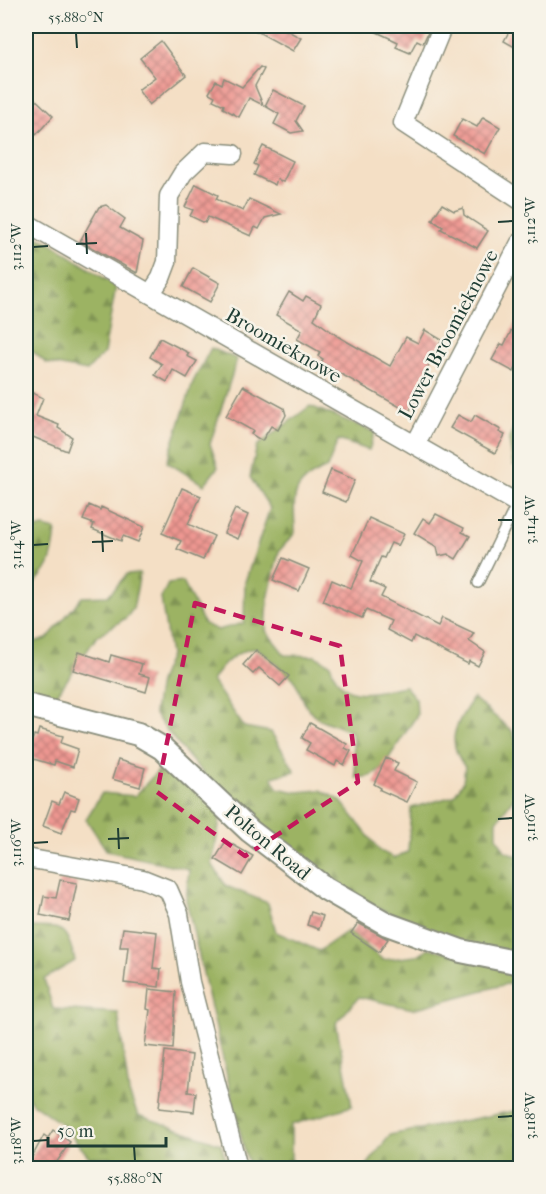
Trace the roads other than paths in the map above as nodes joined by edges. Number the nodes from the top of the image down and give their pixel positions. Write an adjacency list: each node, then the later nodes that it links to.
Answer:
1 (441, 30): 3 (street)
2 (233, 154): 6 (street)
3 (520, 200)
4 (26, 224): 6 (street, Broomieknowe)
5 (520, 243): 7 (street, Lower Broomieknowe)
6 (151, 293): 7 (street, Broomieknowe)
7 (415, 445): 8 (street, Broomieknowe)
8 (519, 504): 9 (lane)
9 (478, 583)
10 (26, 705): 12 (street, Polton Road)
11 (26, 858): 13 (street)
12 (520, 963)
13 (238, 1168)

